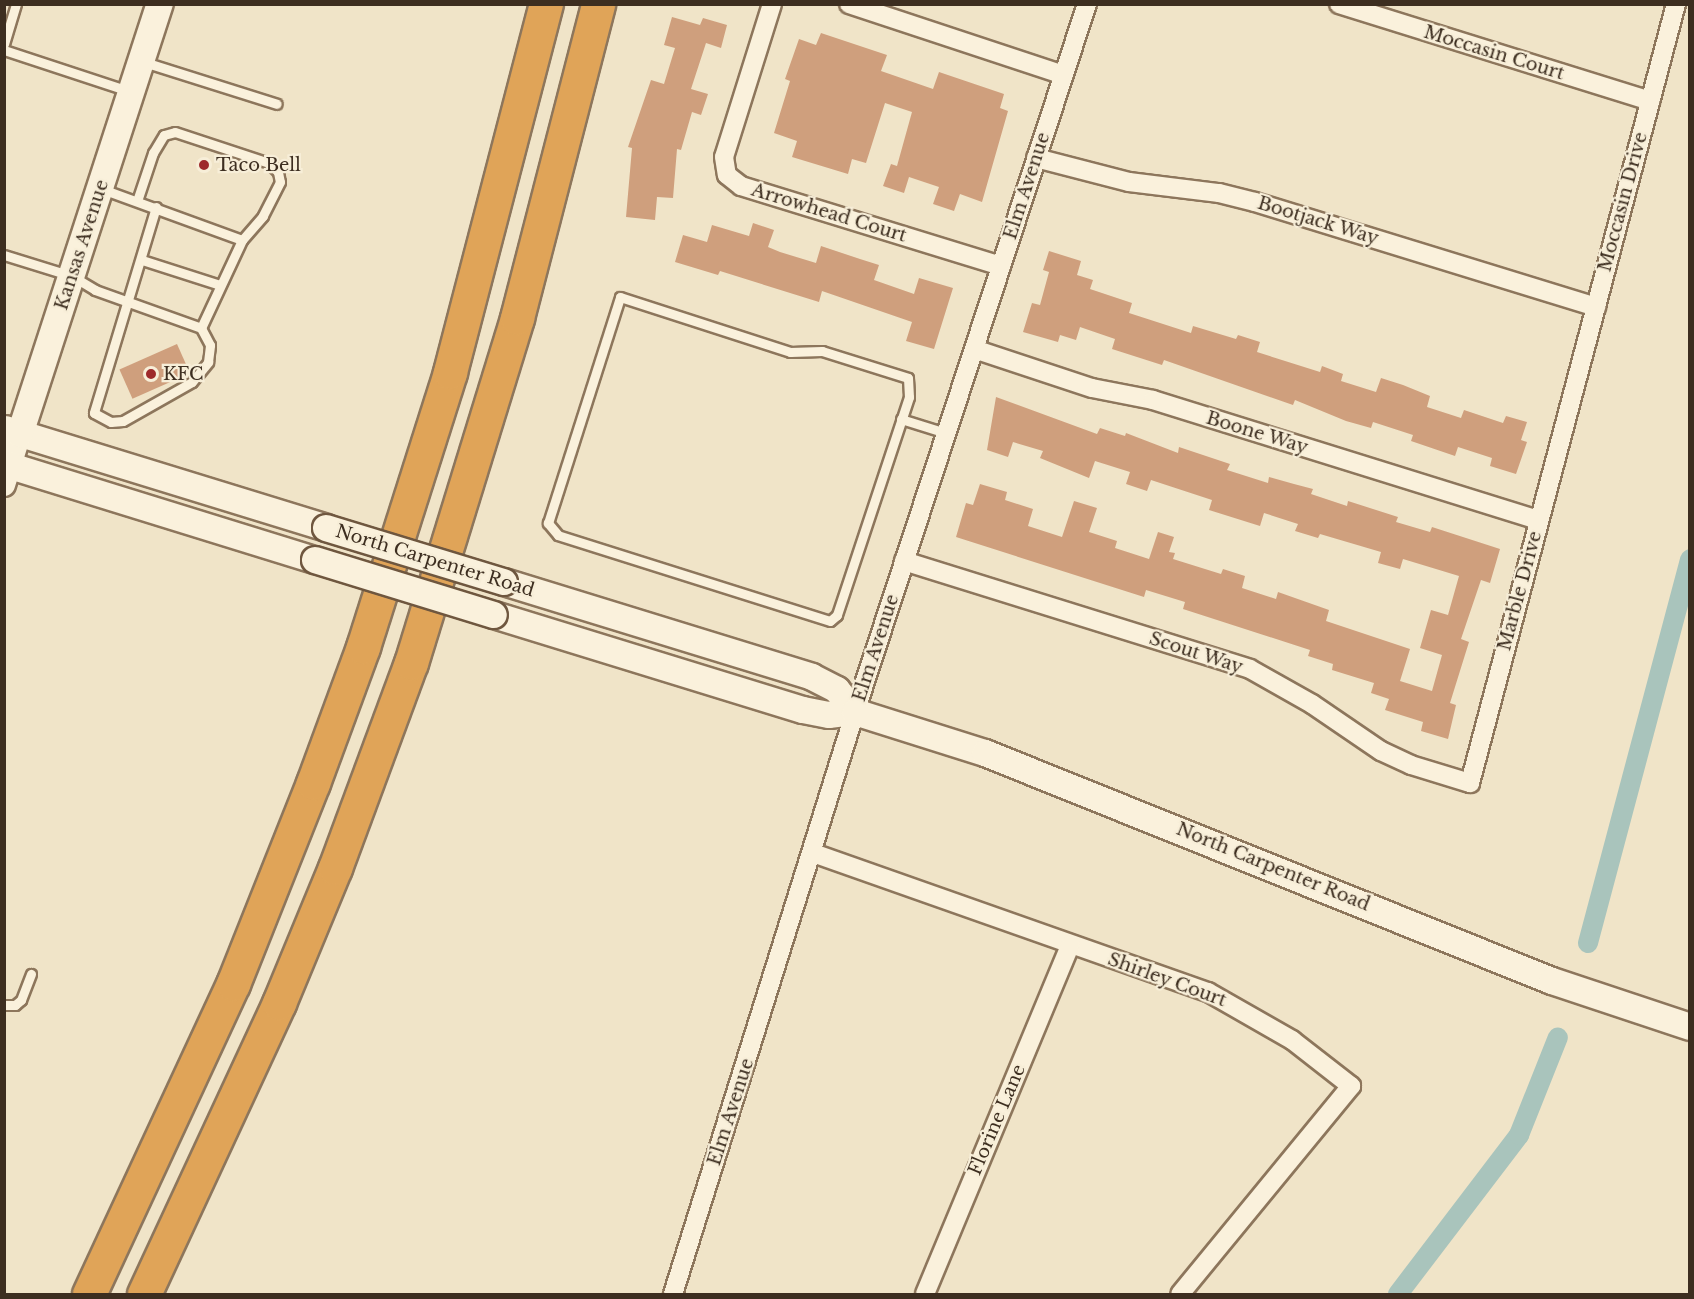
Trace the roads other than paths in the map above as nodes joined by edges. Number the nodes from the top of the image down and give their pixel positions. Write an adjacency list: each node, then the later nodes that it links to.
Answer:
1 (15, 4): 10 (lane)
2 (160, 4): 12 (main road, Kansas Avenue)
3 (546, 4): 45 (highway)
4 (598, 4): 46 (highway)
5 (772, 4): 24 (street, Arrowhead Court)
6 (849, 4): 13 (street)
7 (1087, 4): 13 (street, Elm Avenue)
8 (1339, 4): 15 (street, Moccasin Court)
9 (1677, 4): 15 (street, Moccasin Drive)
10 (4, 44)
11 (4, 50): 14 (lane)
12 (142, 62): 14 (main road, Kansas Avenue); 16 (lane)
13 (1064, 75): 17 (street, Elm Avenue)
14 (132, 92): 18 (main road, Kansas Avenue)
15 (1650, 101): 28 (street, Moccasin Drive)
16 (277, 104)
17 (1036, 158): 24 (street, Elm Avenue); 28 (street, Bootjack Way)
18 (100, 188): 19 (lane); 25 (main road, Kansas Avenue)
19 (137, 201): 20 (lane); 21 (lane)
20 (156, 207): 21 (lane); 23 (lane)
21 (242, 240): 26 (lane)
22 (4, 255): 25 (lane)
23 (142, 260): 26 (lane); 27 (lane)
24 (1001, 266): 30 (street, Elm Avenue)
25 (72, 276): 27 (lane); 33 (main road, Kansas Avenue)
26 (220, 285): 29 (lane)
27 (130, 303): 29 (lane); 29 (lane)
28 (1596, 307): 31 (street, Moccasin Drive)
29 (201, 328)
30 (974, 350): 34 (street, Elm Avenue); 36 (street, Boone Way)
31 (1571, 399): 36 (street, Marble Drive)
32 (901, 419): 32 (lane); 34 (lane)
33 (12, 432): 35 (street, Kansas Avenue); 38 (main road, North Carpenter Road, bridge)
34 (946, 434): 37 (street, Elm Avenue)
35 (7, 472): 38 (main road, North Carpenter Road, bridge)
36 (1539, 520): 39 (street, Marble Drive)
37 (904, 561): 38 (street, Elm Avenue); 39 (street, Scout Way)
38 (855, 712): 40 (street, Elm Avenue); 44 (main road, North Carpenter Road)
39 (1470, 783)
40 (813, 853): 41 (street, Shirley Court); 47 (street, Elm Avenue)
41 (1070, 945): 48 (street, Florine Lane); 49 (street, Shirley Court)
42 (31, 974): 43 (lane)
43 (4, 1005)
44 (1689, 1027)
45 (89, 1294)
46 (144, 1294)
47 (673, 1294)
48 (925, 1294)
49 (1180, 1294)

